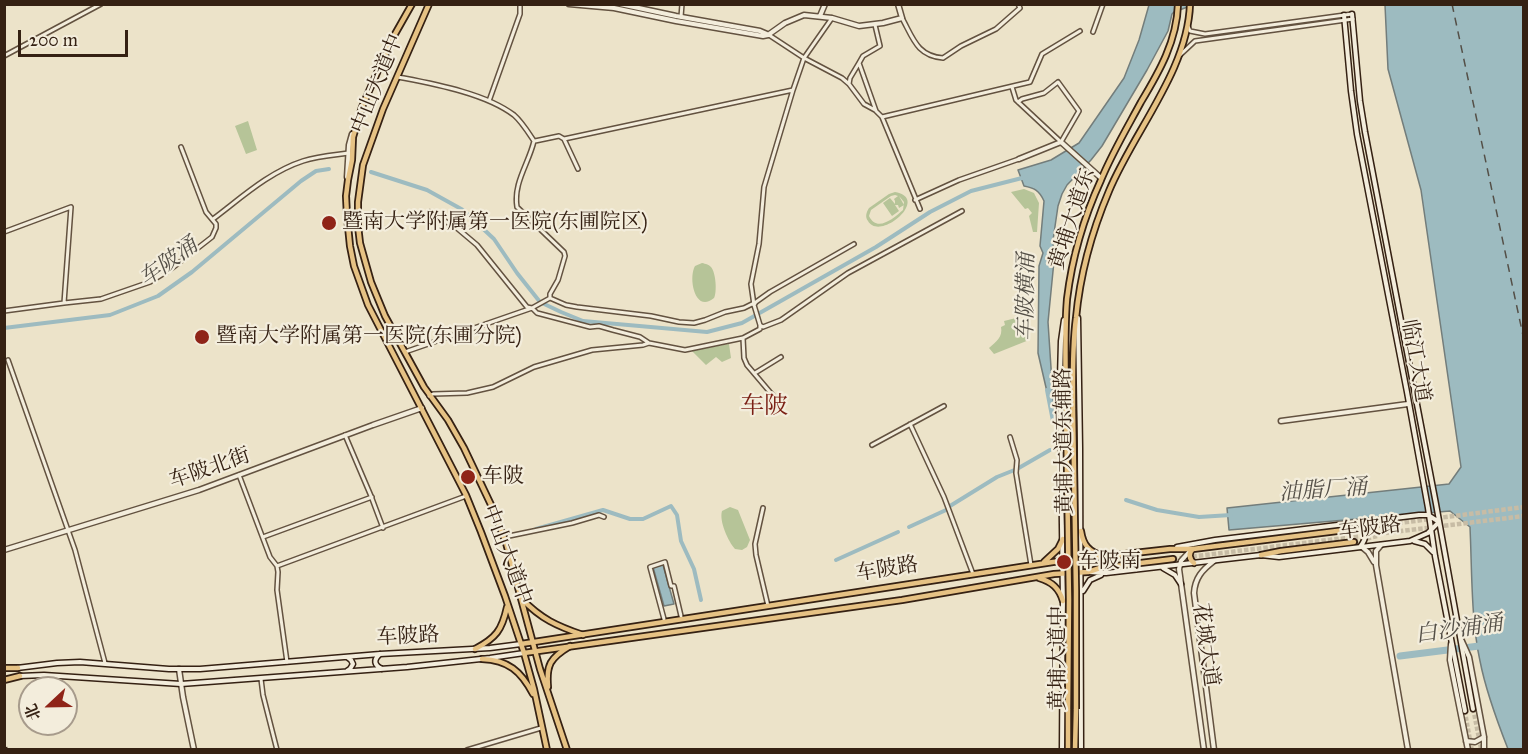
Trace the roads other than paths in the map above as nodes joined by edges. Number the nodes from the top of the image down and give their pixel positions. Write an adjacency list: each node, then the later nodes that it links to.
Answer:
1 (101, 4): 29 (street)
2 (412, 4): 41 (main road, 中山大道中)
3 (520, 4): 37 (street)
4 (569, 4): 13 (main road)
5 (620, 4): 20 (main road)
6 (682, 4): 20 (street)
7 (825, 4): 15 (main road)
8 (898, 4): 19 (main road)
9 (1018, 4): 19 (street)
10 (1103, 4): 24 (street)
11 (1178, 4): 49 (main road, 黄埔大道东)
12 (429, 5): 33 (main road, 中山大道中)
13 (585, 5): 20 (main road)
14 (1190, 6): 22 (main road, 黄埔大道东)
15 (820, 16): 18 (main road); 25 (main road)
16 (1352, 16): 17 (street); 27 (main road, 临江大道)
17 (1345, 17): 26 (street); 28 (main road, 临江大道)
18 (832, 18): 21 (main road); 31 (street)
19 (902, 18): 21 (main road)
20 (680, 19): 25 (main road)
21 (874, 24): 32 (street)
22 (1188, 24): 26 (street); 30 (main road, 黄埔大道东)
23 (1080, 31): 35 (street)
24 (1093, 32)
25 (768, 35): 31 (street)
26 (1214, 35): 30 (street)
27 (1355, 49): 28 (main road); 50 (main road, 临江大道)
28 (1347, 50): 52 (main road, 临江大道)
29 (4, 56)
30 (1179, 57): 54 (main road, 黄埔大道东)
31 (804, 58): 34 (street); 36 (street)
32 (859, 63): 34 (street); 39 (street)
33 (398, 77): 37 (street); 76 (main road, 中山大道中)
34 (849, 84): 39 (street)
35 (1012, 87): 38 (street); 40 (street)
36 (793, 90): 42 (street); 68 (street)
37 (489, 101): 43 (street)
38 (1018, 102): 44 (street); 44 (street)
39 (876, 111): 40 (street)
40 (882, 117): 55 (street)
41 (354, 131): 46 (main road); 51 (main road, 中山大道中)
42 (564, 139): 43 (street); 48 (street)
43 (534, 141): 66 (street)
44 (1061, 142): 47 (main road); 49 (main road)
45 (181, 147): 59 (street)
46 (349, 153): 51 (main road); 59 (street)
47 (1019, 159): 55 (street)
48 (578, 169)
49 (1101, 178): 53 (main road, 黄埔大道东)
50 (1374, 179): 52 (main road); 64 (main road, 临江大道)
51 (348, 180): 84 (main road, 中山大道中)
52 (1366, 181): 65 (main road, 临江大道)
53 (1096, 190): 54 (main road); 61 (main road, 黄埔大道东)
54 (1107, 194): 63 (main road, 黄埔大道东)
55 (915, 200): 56 (street)
56 (920, 209)
57 (962, 211): 73 (street)
58 (430, 212): 69 (street)
59 (213, 219): 67 (street)
60 (4, 232): 67 (street)
61 (1079, 242): 63 (main road); 70 (main road, 黄埔大道东)
62 (854, 244): 68 (street)
63 (1090, 245): 71 (main road, 黄埔大道东)
64 (1392, 274): 65 (main road); 99 (main road, 临江大道)
65 (1384, 276): 82 (main road, 临江大道)
66 (550, 298): 68 (street); 69 (street)
67 (64, 303): 72 (street)
68 (754, 305): 73 (street)
69 (532, 308): 75 (street); 76 (street)
70 (1066, 310): 93 (main road, 黄埔大道东辅路); 130 (main road, 黄埔大道东, bridge)
71 (1077, 310): 94 (main road, 黄埔大道东辅路); 129 (main road, 黄埔大道东, bridge)
72 (4, 311)
73 (760, 325): 74 (street)
74 (743, 338): 75 (street); 79 (street)
75 (649, 343): 80 (street)
76 (404, 352): 80 (main road, 中山大道中)
77 (781, 357): 79 (street)
78 (8, 360): 104 (street)
79 (755, 373): 81 (street)
80 (429, 396): 140 (main road, 中山大道中)
81 (776, 398)
82 (1408, 404): 85 (main road); 96 (main road, 临江大道)
83 (944, 405): 86 (street)
84 (422, 408): 87 (main road, 车陂北街); 91 (main road, 中山大道中)
85 (1281, 421)
86 (910, 424): 89 (street); 136 (street)
87 (345, 435): 90 (main road, 车陂北街); 92 (street)
88 (1010, 437): 128 (street)
89 (872, 445)
90 (239, 475): 104 (main road, 车陂北街); 107 (street)
91 (466, 496): 100 (street); 142 (main road, 中山大道中)
92 (372, 497): 100 (street); 107 (street)
93 (1062, 507): 94 (main road); 101 (main road, 黄埔大道东辅路)
94 (1081, 507): 102 (main road, 黄埔大道东辅路)
95 (763, 508): 143 (street)
96 (1429, 516): 98 (main road, 车陂路); 99 (main road, 车陂路); 105 (main road, 临江大道)
97 (604, 517): 106 (street)
98 (1357, 522): 112 (main road); 113 (main road, 车陂路)
99 (1439, 522): 105 (main road, 车陂路); 165 (main road, 临江大道)
100 (382, 528): 127 (street)
101 (1063, 528): 102 (main road); 108 (main road, 黄埔大道东辅路)
102 (1081, 529): 118 (main road); 120 (main road, 黄埔大道东辅路)
103 (1353, 529): 114 (main road)
104 (68, 531): 115 (main road, 车陂北街); 169 (street)
105 (1431, 531): 109 (main road, 车陂路); 117 (main road, 临江大道)
106 (509, 536)
107 (263, 537): 127 (street)
108 (1063, 539): 122 (main road, 黄埔大道东辅路); 124 (main road)
109 (1410, 541): 111 (main road, 车陂路); 117 (main road)
110 (1354, 542): 116 (main road)
111 (1382, 544): 112 (main road, 车陂路); 126 (main road)
112 (1361, 547): 116 (main road, 车陂路); 126 (main road)
113 (1170, 549): 114 (main road); 118 (main road, 车陂路)
114 (1193, 549): 123 (main road); 125 (main road)
115 (4, 550)
116 (1261, 555): 121 (main road, 车陂路)
117 (1435, 556): 167 (main road, 临江大道)
118 (1108, 557): 120 (main road, 车陂路)
119 (1173, 559): 133 (main road)
120 (1081, 560): 122 (main road, 车陂路); 132 (main road, 黄埔大道东辅路)
121 (1215, 560): 123 (main road, 车陂路); 199 (main road, 花城大道)
122 (1063, 561): 124 (main road, 车陂路); 134 (main road, 黄埔大道东辅路)
123 (1194, 563): 125 (main road, 车陂路)
124 (1040, 564): 128 (main road, 车陂路)
125 (1180, 564): 131 (main road, 车陂路); 138 (main road, 花城大道)
126 (1376, 565): 200 (main road)
127 (277, 566): 168 (street)
128 (1031, 566): 136 (main road, 车陂路); 137 (main road)
129 (1076, 566): 196 (main road, 黄埔大道中, bridge)
130 (1068, 567): 195 (main road, 黄埔大道中, bridge)
131 (1160, 567): 135 (main road, 车陂路); 138 (main road)
132 (1081, 572): 133 (main road, 车陂路); 134 (main road, 车陂路); 139 (main road, 黄埔大道东辅路)
133 (1088, 572): 135 (main road, 车陂路)
134 (1063, 573): 137 (main road, 车陂路); 141 (main road, 黄埔大道东辅路)
135 (1106, 573): 139 (main road)
136 (973, 574): 143 (main road, 车陂路)
137 (1035, 578): 141 (main road); 152 (main road, 车陂路)
138 (1181, 584): 198 (main road, 花城大道)
139 (1081, 595): 145 (main road, 黄埔大道东辅路)
140 (519, 596): 151 (main road, 中山大道中); 154 (main road)
141 (1063, 601): 144 (main road, 黄埔大道东辅路)
142 (508, 604): 150 (main road, 中山大道中); 160 (main road)
143 (768, 606): 146 (main road, 车陂路)
144 (1063, 609): 145 (main road); 155 (main road, 黄埔大道东辅路)
145 (1082, 609): 157 (main road, 黄埔大道东辅路)
146 (732, 611): 147 (main road, 车陂路); 152 (main road)
147 (707, 615): 153 (main road); 154 (main road, 车陂路)
148 (681, 616): 149 (street)
149 (664, 619)
150 (514, 624): 151 (main road); 158 (main road, 中山大道中)
151 (527, 624): 156 (main road, 中山大道中)
152 (733, 624): 153 (main road, 车陂路)
153 (708, 627): 159 (main road, 车陂路)
154 (583, 635): 156 (main road, 车陂路)
155 (1063, 641): 157 (main road); 194 (main road, 黄埔大道东辅路)
156 (532, 642): 158 (main road, 车陂路); 161 (main road, 中山大道中)
157 (1082, 642): 197 (main road, 黄埔大道东辅路)
158 (521, 644): 160 (main road, 车陂路); 162 (main road, 中山大道中)
159 (570, 646): 161 (main road, 车陂路); 182 (main road)
160 (475, 649): 163 (main road, 车陂路)
161 (535, 651): 162 (main road, 车陂路); 174 (main road, 中山大道中)
162 (524, 653): 166 (main road, 车陂路); 176 (main road, 中山大道中)
163 (381, 654): 164 (main road, 车陂路); 173 (main road)
164 (346, 657): 168 (main road, 车陂路); 175 (main road)
165 (1466, 657): 184 (main road, 临江大道); 187 (main road)
166 (482, 659): 173 (main road, 车陂路); 183 (main road)
167 (1453, 659): 185 (main road, 临江大道); 188 (main road)
168 (287, 662): 172 (main road, 车陂路)
169 (105, 664): 170 (main road, 车陂路); 172 (main road, 车陂路)
170 (18, 668): 171 (main road)
171 (4, 669)
172 (179, 669): 181 (main road)
173 (382, 669): 175 (main road, 车陂路)
174 (540, 669): 176 (main road); 182 (main road, 中山大道中)
175 (346, 671): 180 (main road, 车陂路)
176 (529, 671): 183 (main road, 中山大道中)
177 (20, 676): 178 (main road, 车陂路)
178 (67, 676)
179 (78, 677): 181 (main road, 车陂路)
180 (261, 679): 181 (main road, 车陂路); 190 (street)
181 (181, 684): 189 (main road)
182 (548, 696): 193 (main road, 中山大道中)
183 (537, 705): 186 (main road, 中山大道中)
184 (1473, 709)
185 (1465, 711)
186 (541, 728): 191 (street); 192 (main road, 中山大道中)
187 (1484, 737): 188 (main road); 202 (main road)
188 (1466, 741): 201 (main road)
189 (194, 750)
190 (277, 750)
191 (467, 750)
192 (546, 750)
193 (567, 750)
194 (1062, 750)
195 (1068, 750)
196 (1075, 750)
197 (1082, 750)
198 (1204, 750)
199 (1214, 750)
200 (1408, 750)
201 (1468, 750)
202 (1484, 750)

